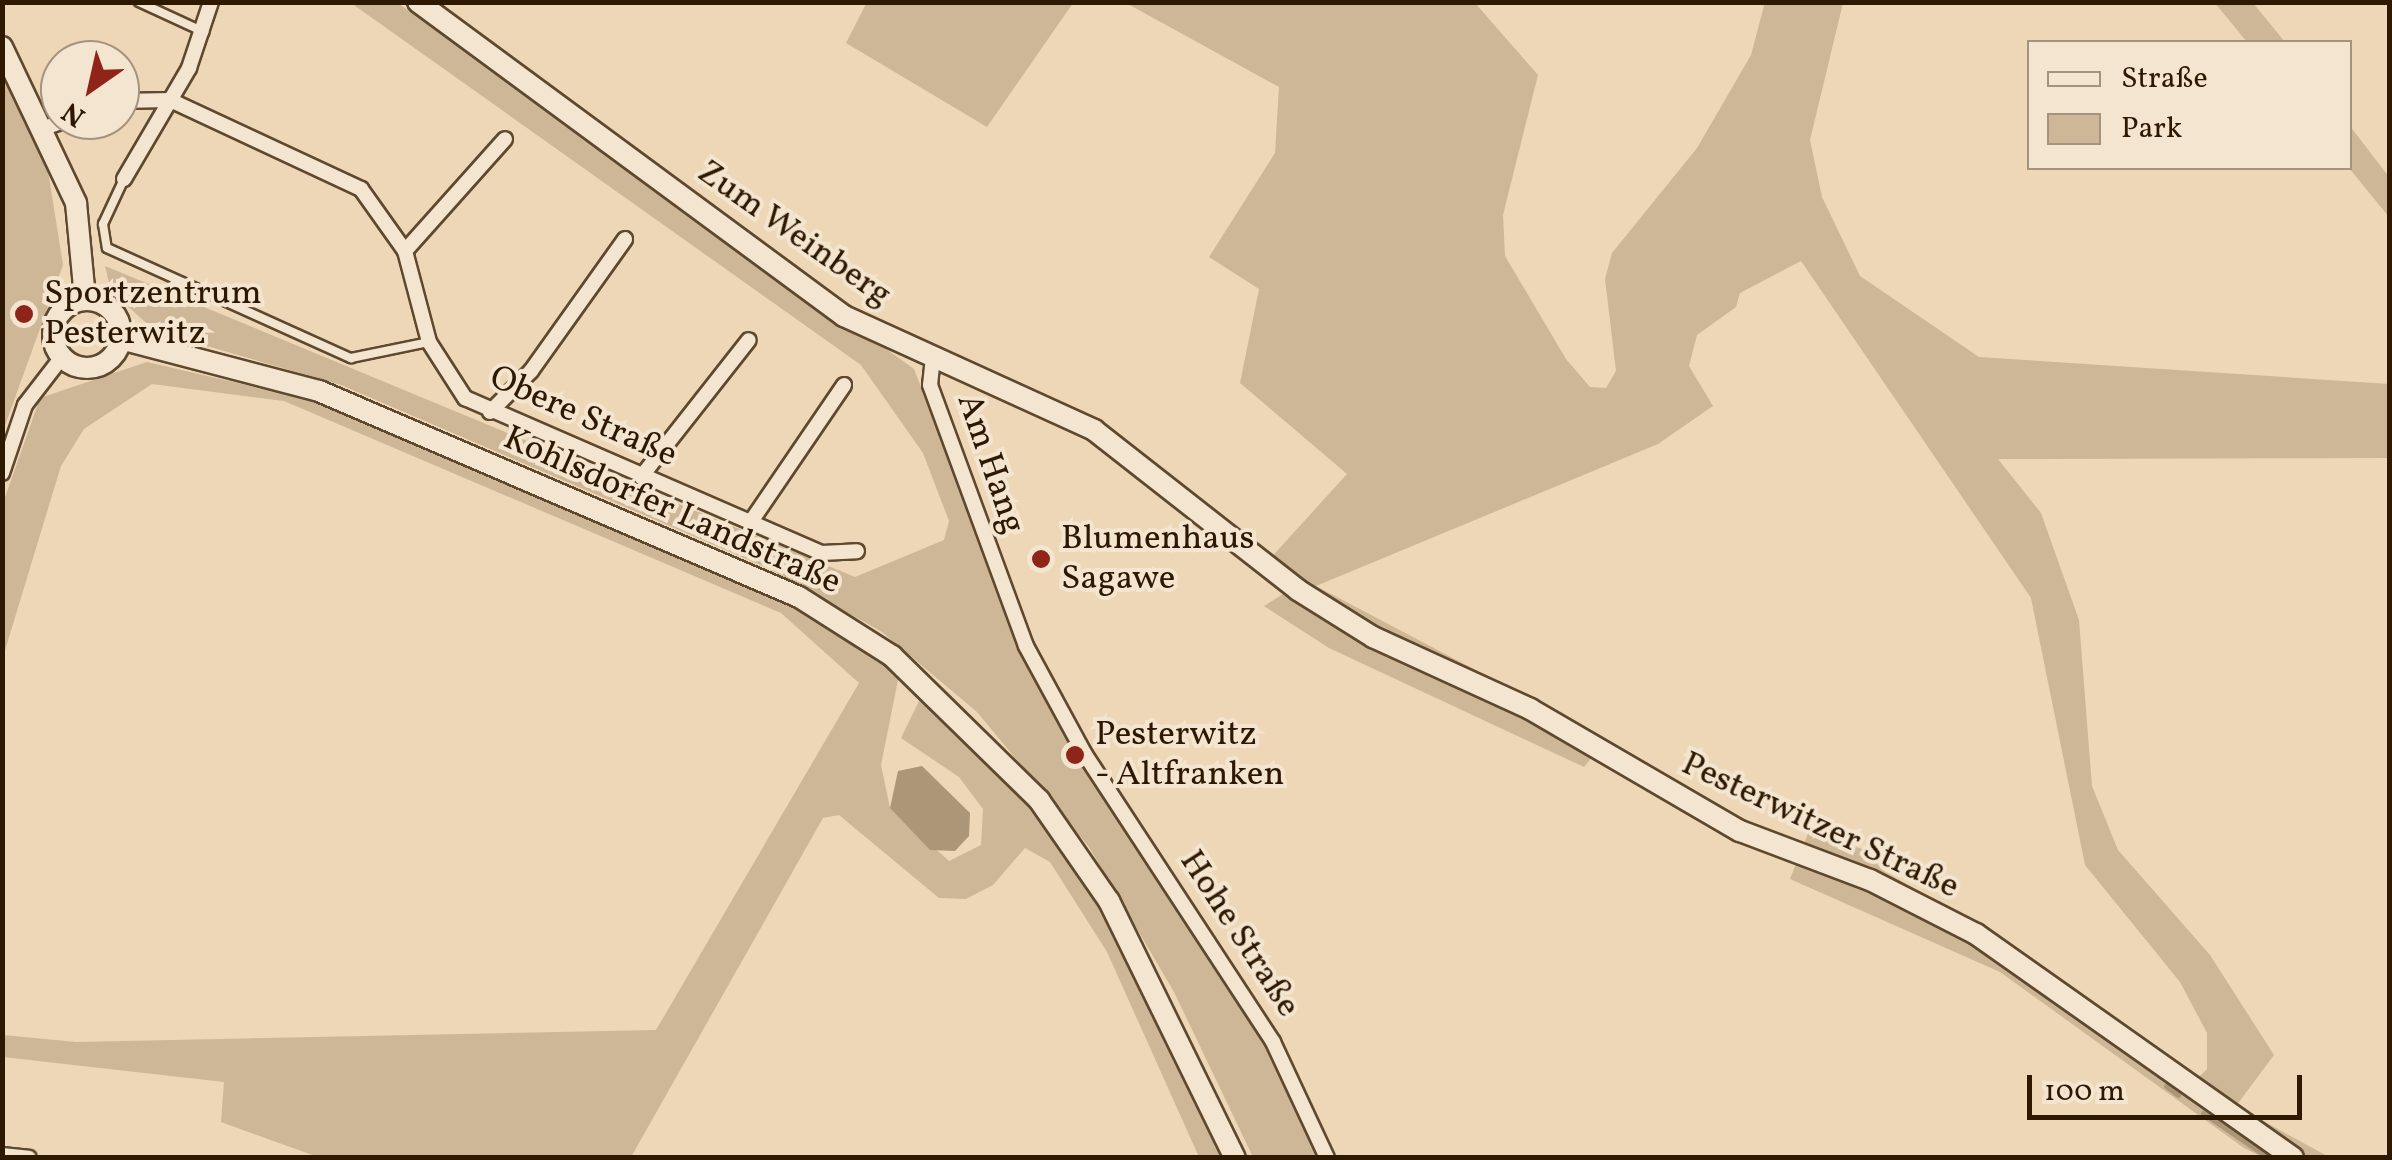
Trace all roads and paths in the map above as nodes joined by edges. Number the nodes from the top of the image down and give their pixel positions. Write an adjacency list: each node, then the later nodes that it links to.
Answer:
1 (140, 2): 4 (lane)
2 (210, 2): 4 (street)
3 (418, 2): 18 (street, Zum Weinberg)
4 (204, 32): 6 (street)
5 (2, 47): 8 (street)
6 (170, 100): 7 (street, Obere Straße); 11 (street); 13 (street, Obere Straße)
7 (140, 101)
8 (40, 120)
9 (506, 139): 13 (street)
10 (49, 140): 14 (street)
11 (124, 179): 17 (lane)
12 (625, 239): 21 (street)
13 (405, 251): 17 (street, Obere Straße)
14 (86, 299): 15 (street); 19 (street)
15 (121, 339): 19 (street); 30 (street, Kohlsdorfer Landstraße)
16 (749, 340): 23 (street)
17 (429, 342): 21 (street, Obere Straße)
18 (932, 357): 26 (street, Zum Weinberg); 27 (street, Am Hang)
19 (62, 358): 22 (street)
20 (844, 385): 24 (street)
21 (490, 412): 23 (street, Obere Straße)
22 (2, 473)
23 (641, 477): 24 (street, Obere Straße)
24 (750, 523): 25 (street, Obere Straße)
25 (856, 552)
26 (1298, 590): 32 (street, Pesterwitzer Straße)
27 (1084, 753): 31 (street, Hohe Straße)
28 (2, 1155): 29 (street)
29 (29, 1158)
30 (1235, 1158)
31 (1327, 1158)
32 (2293, 1158)

